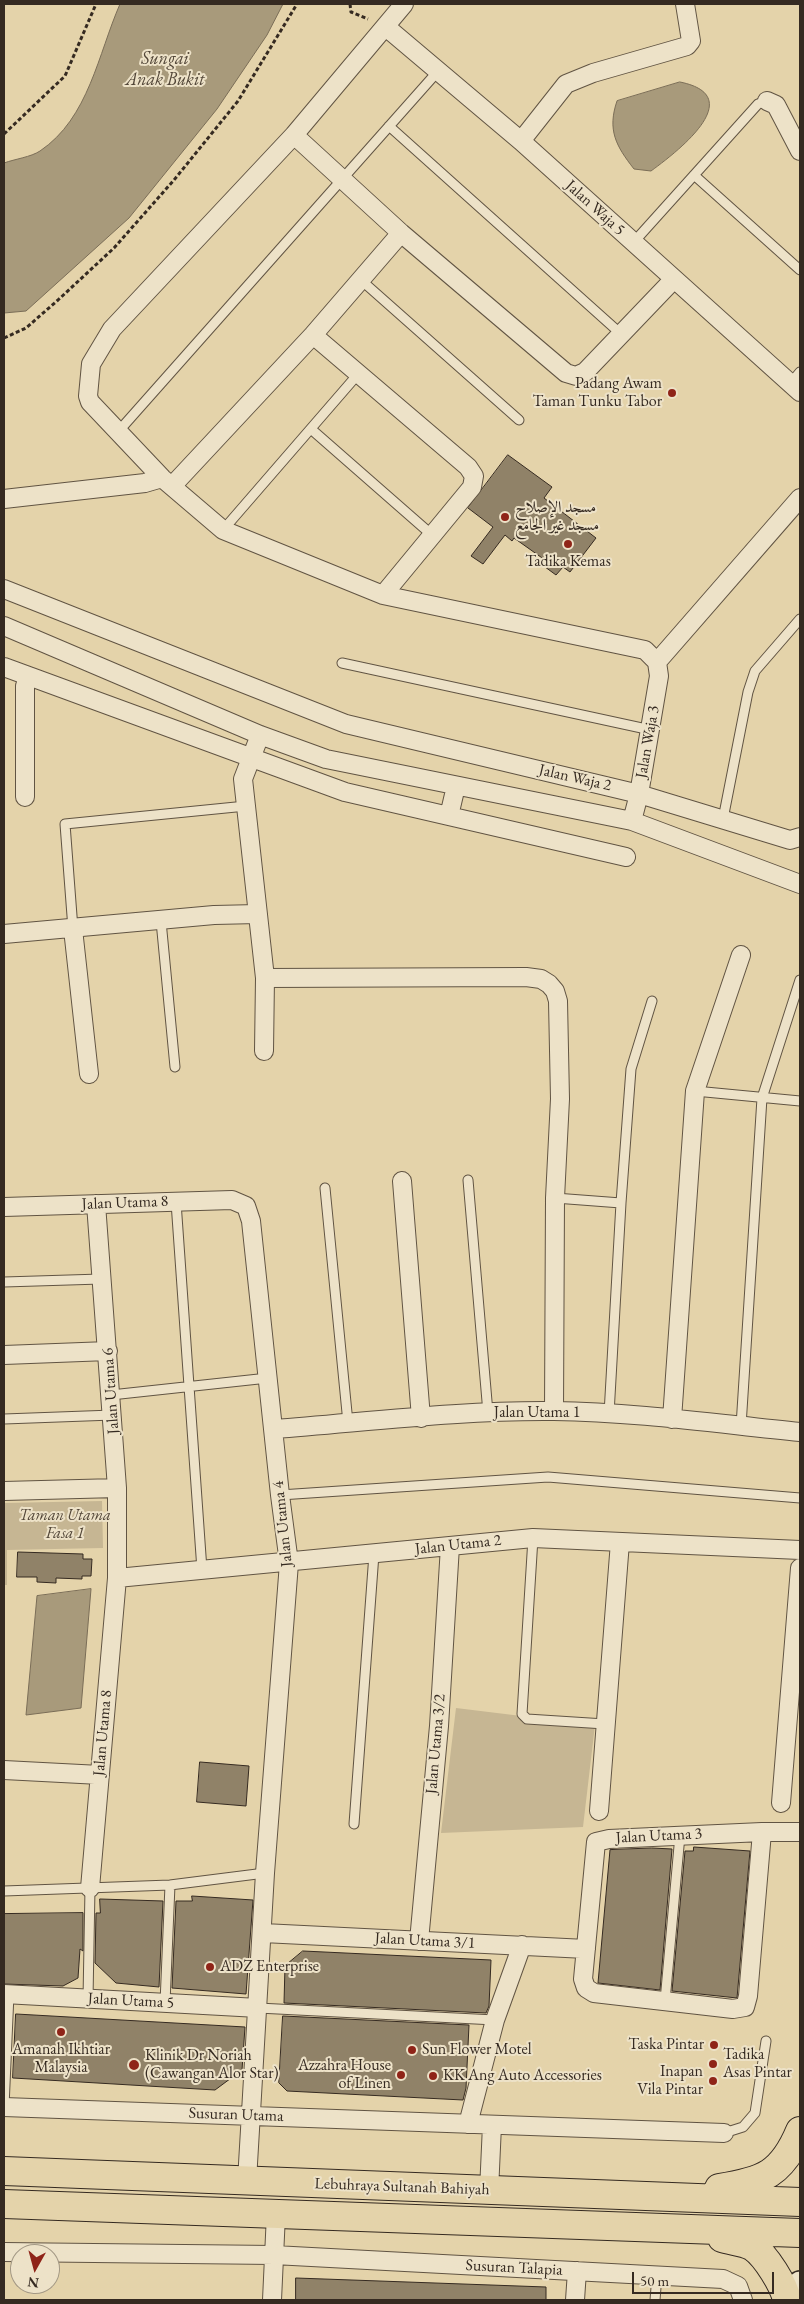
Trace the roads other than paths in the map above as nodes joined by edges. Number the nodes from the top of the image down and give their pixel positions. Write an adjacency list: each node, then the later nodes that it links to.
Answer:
1 (404, 4): 3 (street)
2 (685, 4): 8 (street)
3 (386, 27): 4 (street, Jalan Waja 5); 7 (street)
4 (439, 70): 6 (lane); 8 (street, Jalan Waja 5)
5 (767, 100): 9 (street); 10 (lane)
6 (389, 126): 11 (lane); 17 (lane)
7 (294, 135): 11 (street); 23 (street)
8 (521, 141): 13 (street, Jalan Waja 5)
9 (800, 151)
10 (694, 175): 13 (lane); 14 (lane)
11 (342, 180): 12 (street); 23 (lane)
12 (401, 233): 16 (street); 17 (street)
13 (633, 242): 15 (street, Jalan Waja 5)
14 (800, 270)
15 (674, 279): 17 (street); 20 (street, Jalan Waja 5)
16 (361, 280): 18 (street); 21 (lane)
17 (621, 334)
18 (313, 335): 19 (street); 24 (street)
19 (359, 373): 22 (lane); 28 (street)
20 (797, 383)
21 (520, 420)
22 (310, 429): 27 (lane); 28 (lane)
23 (117, 433): 24 (street)
24 (167, 481): 26 (street); 27 (street)
25 (800, 498): 33 (street)
26 (4, 499)
27 (224, 530): 30 (street)
28 (432, 535): 30 (street)
29 (4, 589): 41 (street, Jalan Waja 2)
30 (383, 595): 33 (street)
31 (800, 619): 45 (lane)
32 (4, 626): 38 (street)
33 (657, 662): 37 (street, Jalan Waja 3)
34 (342, 663): 37 (lane)
35 (4, 667): 36 (street)
36 (29, 676): 39 (street); 42 (street)
37 (651, 730): 41 (street, Jalan Waja 3)
38 (260, 735): 39 (street); 40 (street)
39 (251, 758): 43 (street); 44 (street)
40 (456, 786): 44 (street); 46 (street)
41 (639, 794): 45 (street, Jalan Waja 2); 46 (street, Jalan Waja 3)
42 (25, 797)
43 (246, 806): 50 (street); 52 (lane)
44 (449, 816): 48 (street)
45 (723, 819): 47 (street, Jalan Waja 2)
46 (632, 821): 49 (street)
47 (800, 837)
48 (626, 857)
49 (800, 884)
50 (258, 914): 51 (street); 55 (street)
51 (161, 921): 52 (street); 59 (lane)
52 (73, 929): 53 (street); 60 (street)
53 (4, 934)
54 (741, 955): 61 (street)
55 (266, 978): 58 (street); 67 (street)
56 (800, 980): 62 (lane)
57 (652, 1001): 69 (lane)
58 (264, 1051)
59 (176, 1067)
60 (89, 1074)
61 (695, 1091): 62 (lane); 86 (street)
62 (762, 1098): 63 (lane); 88 (lane)
63 (800, 1101)
64 (468, 1180): 81 (lane)
65 (402, 1181): 84 (street)
66 (325, 1188): 87 (lane)
67 (556, 1198): 69 (lane); 80 (street)
68 (176, 1202): 70 (street, Jalan Utama 8); 71 (street, Jalan Utama 8); 78 (lane)
69 (621, 1203): 82 (lane)
70 (96, 1204): 72 (street, Jalan Utama 8); 73 (street, Jalan Utama 6)
71 (246, 1206): 77 (street, Jalan Utama 4)
72 (4, 1207)
73 (101, 1278): 74 (lane); 75 (street, Jalan Utama 6)
74 (4, 1282)
75 (108, 1351): 76 (street); 79 (street, Jalan Utama 6)
76 (4, 1355)
77 (268, 1378): 78 (lane); 89 (street, Jalan Utama 4)
78 (190, 1386): 79 (lane); 102 (lane)
79 (112, 1395): 83 (street, Jalan Utama 6)
80 (554, 1411): 81 (street, Jalan Utama 1); 82 (street, Jalan Utama 1)
81 (488, 1413): 84 (street, Jalan Utama 1)
82 (610, 1414): 86 (street, Jalan Utama 1)
83 (113, 1415): 85 (lane); 91 (street, Jalan Utama 6)
84 (421, 1418): 87 (street, Jalan Utama 1)
85 (4, 1419)
86 (672, 1420): 88 (street, Jalan Utama 1)
87 (348, 1423): 89 (street, Jalan Utama 1)
88 (741, 1426): 90 (street, Jalan Utama 1)
89 (274, 1429): 93 (street, Jalan Utama 4)
90 (800, 1432)
91 (117, 1488): 92 (street); 103 (street, Jalan Utama 6)
92 (4, 1490)
93 (280, 1495): 94 (lane); 100 (street, Jalan Utama 4)
94 (800, 1498)
95 (533, 1538): 96 (street, Jalan Utama 2); 97 (street, Jalan Utama 2); 104 (lane)
96 (620, 1542): 98 (street, Jalan Utama 2); 104 (street, Jalan Utama 3)
97 (450, 1546): 99 (street, Jalan Utama 2); 118 (street, Jalan Utama 3/2)
98 (800, 1550)
99 (374, 1554): 100 (street, Jalan Utama 2); 109 (lane)
100 (289, 1563): 102 (street, Jalan Utama 2); 113 (street, Jalan Utama 4)
101 (800, 1568): 107 (street)
102 (202, 1570): 103 (street, Jalan Utama 2)
103 (116, 1578): 106 (street, Jalan Utama 8)
104 (605, 1724): 108 (street, Jalan Utama 3)
105 (4, 1770): 106 (street)
106 (100, 1775): 115 (street, Jalan Utama 8)
107 (781, 1803)
108 (599, 1811)
109 (354, 1824)
110 (762, 1832): 111 (street, Jalan Utama 3); 112 (street, Jalan Utama 3); 123 (street)
111 (800, 1832)
112 (680, 1835): 120 (street, Jalan Utama 3); 123 (lane)
113 (265, 1873): 114 (lane); 117 (street, Jalan Utama 4)
114 (170, 1885): 115 (lane); 124 (lane)
115 (90, 1888): 116 (lane); 122 (lane)
116 (4, 1890)
117 (263, 1933): 118 (street, Jalan Utama 3/1); 125 (street, Jalan Utama 4)
118 (419, 1941): 119 (street, Jalan Utama 3/1)
119 (522, 1945): 120 (street, Jalan Utama 3/1); 126 (street)
120 (586, 1948): 123 (street, Jalan Utama 3)
121 (6, 1994): 122 (street, Jalan Utama 5); 128 (lane)
122 (88, 1999): 124 (street, Jalan Utama 5)
123 (665, 2001)
124 (165, 2003): 125 (street, Jalan Utama 5)
125 (258, 2008): 126 (lane); 129 (street, Jalan Utama 4)
126 (495, 2020): 130 (street)
127 (766, 2041): 133 (lane)
128 (4, 2107): 129 (street, Susuran Utama)
129 (251, 2116): 130 (street, Susuran Utama); 135 (street, Jalan Utama 4)
130 (468, 2124): 131 (street, Susuran Utama)
131 (492, 2125): 133 (street, Susuran Utama); 136 (street)
132 (800, 2131): 137 (main road)
133 (724, 2134)
134 (4, 2171): 135 (main road, Lebuhraya Sultanah Bahiyah)
135 (247, 2181): 136 (main road, Lebuhraya Sultanah Bahiyah)
136 (489, 2191): 137 (main road, Lebuhraya Sultanah Bahiyah)
137 (681, 2198): 138 (main road, Lebuhraya Sultanah Bahiyah)
138 (800, 2202)
139 (4, 2204): 140 (main road, Lebuhraya Sultanah Bahiyah)
140 (276, 2214): 141 (main road, Lebuhraya Sultanah Bahiyah); 144 (street)
141 (699, 2230): 142 (main road, Lebuhraya Sultanah Bahiyah); 152 (main road)
142 (800, 2234)
143 (4, 2252): 144 (street, Susuran Talapia)
144 (274, 2255): 145 (street, Susuran Talapia); 148 (street)
145 (577, 2271): 146 (street, Susuran Talapia); 149 (street)
146 (657, 2275): 150 (lane); 151 (street, Susuran Talapia)
147 (800, 2284): 153 (main road)
148 (272, 2300)
149 (575, 2300)
150 (655, 2300)
151 (743, 2300)
152 (787, 2300)
153 (799, 2300)

